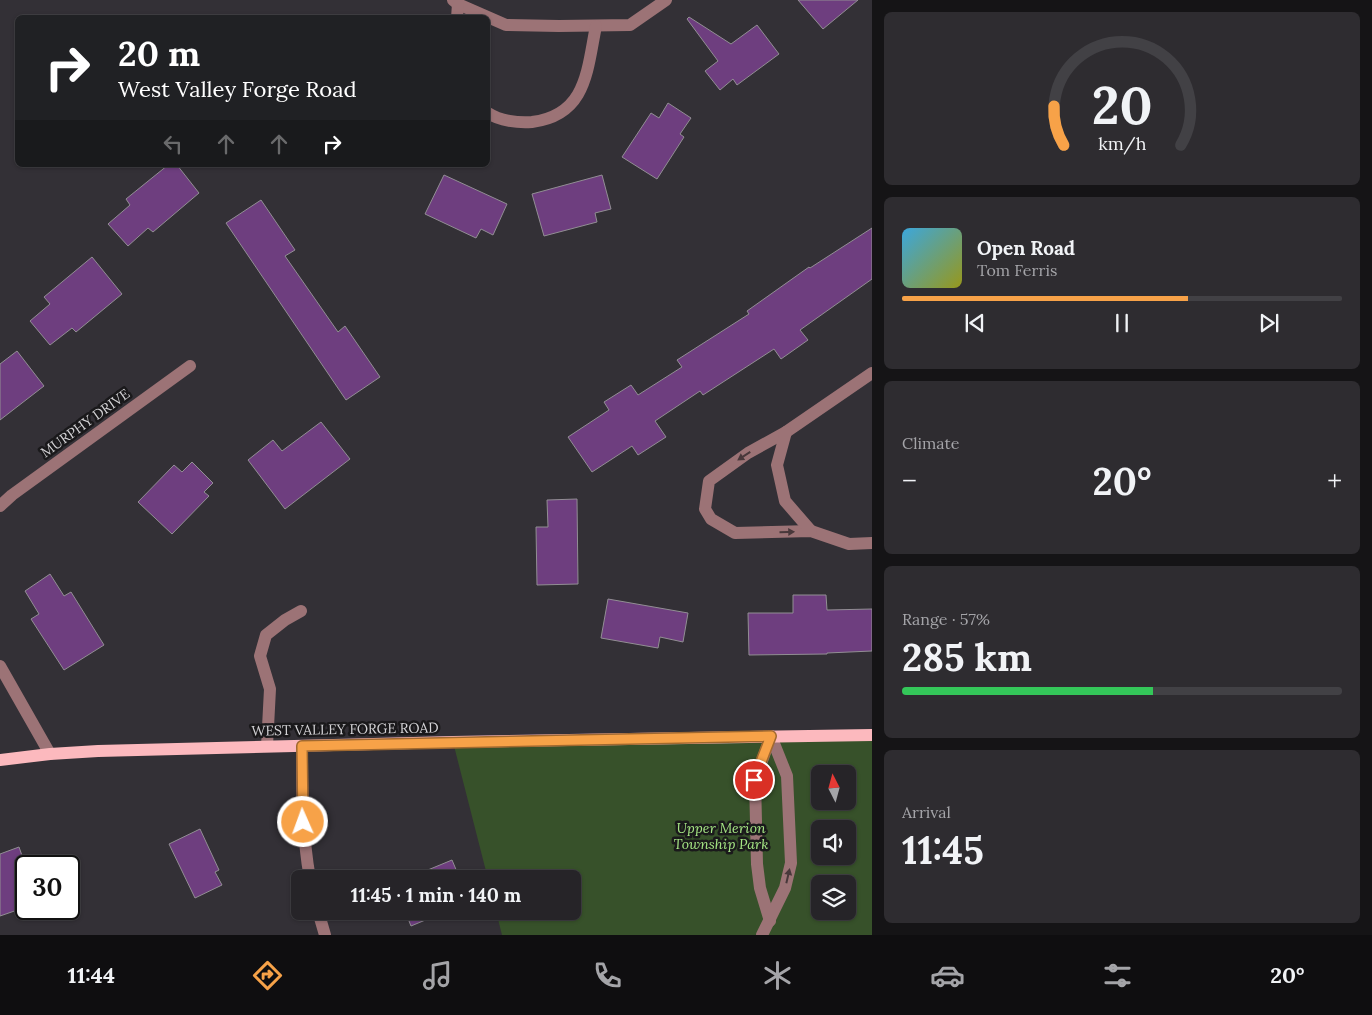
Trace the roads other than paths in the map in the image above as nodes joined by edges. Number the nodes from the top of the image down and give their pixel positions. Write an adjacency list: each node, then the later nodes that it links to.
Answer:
1 (666, 0): 6 (street)
2 (456, 2): 3 (street); 4 (street)
3 (457, 15)
4 (486, 15)
5 (490, 17): 6 (street)
6 (596, 26): 7 (street)
7 (490, 114)
8 (190, 366): 11 (street, MURPHY DRIVE)
9 (872, 373): 10 (street)
10 (786, 432): 12 (street); 12 (street, one-way to 12)
11 (0, 506)
12 (811, 531): 13 (street)
13 (872, 543)
14 (302, 612): 18 (street)
15 (0, 666): 20 (street)
16 (872, 735): 17 (main road, WEST VALLEY FORGE ROAD)
17 (771, 736): 19 (main road, WEST VALLEY FORGE ROAD); 24 (street); 24 (street, one-way to 17)
18 (267, 746): 19 (main road, WEST VALLEY FORGE ROAD); 20 (main road, WEST VALLEY FORGE ROAD)
19 (302, 746): 22 (street)
20 (50, 754): 21 (main road, WEST VALLEY FORGE ROAD)
21 (0, 760)
22 (308, 870)
23 (321, 920): 25 (street)
24 (770, 921): 26 (street)
25 (325, 935)
26 (762, 935)

